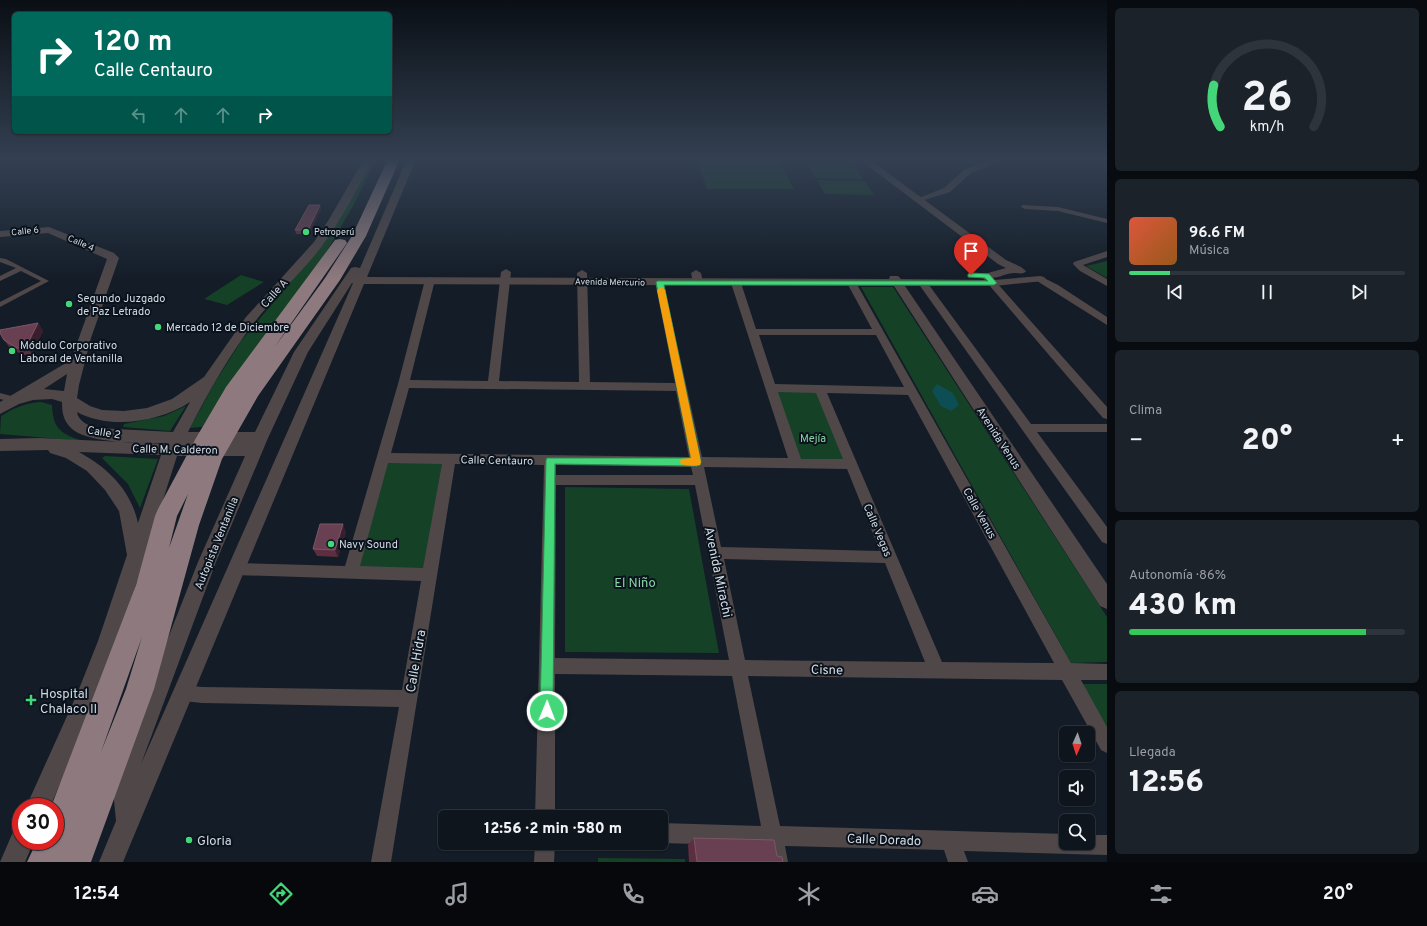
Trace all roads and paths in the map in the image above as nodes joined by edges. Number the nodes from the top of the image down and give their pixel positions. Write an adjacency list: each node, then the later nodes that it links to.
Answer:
1 (346, 199): 34 (street, Calle A)
2 (362, 199): 52 (highway)
3 (376, 199): 52 (highway)
4 (396, 199): 15 (street)
5 (918, 200): 14 (street)
6 (1026, 207): 7 (street)
7 (1107, 221)
8 (49, 230): 9 (street, Calle 6); 11 (street, Calle 4)
9 (0, 234)
10 (1107, 254): 28 (street)
11 (113, 258): 33 (street, Calle 2)
12 (0, 260): 13 (street)
13 (20, 269): 19 (street); 29 (street)
14 (1016, 269): 21 (street, Avenida Mercurio); 22 (street)
15 (356, 276): 16 (street, Avenida Mercurio); 23 (street, Avenida Mercurio); 52 (street, Autopista Ventanilla); 65 (street)
16 (506, 276): 17 (street, Avenida Mercurio); 23 (street, Avenida Mercurio); 36 (street)
17 (582, 277): 18 (street, Avenida Mercurio); 24 (street, Avenida Mercurio); 37 (street)
18 (697, 278): 20 (street, Avenida Mercurio); 24 (street, Avenida Mercurio); 25 (street, Avenida Mercurio)
19 (0, 279)
20 (894, 279): 21 (street, Avenida Mercurio); 26 (street, Avenida Mercurio); 27 (street, Avenida Mercurio); 68 (street, Avenida Venus)
21 (990, 279): 22 (street, Avenida Mercurio); 27 (street, Avenida Mercurio); 45 (street)
22 (1040, 279): 30 (street)
23 (430, 280): 35 (street)
24 (660, 282): 38 (street, Avenida Mirachi)
25 (736, 283): 26 (street, Avenida Mercurio); 31 (street)
26 (852, 283): 32 (street, Calle Venus)
27 (923, 283): 48 (street)
28 (1107, 283)
29 (0, 305)
30 (1107, 322)
31 (752, 332): 32 (street); 39 (street)
32 (879, 332): 41 (street, Calle Venus)
33 (78, 362): 43 (street); 44 (street, Calle 2)
34 (211, 378): 44 (street); 52 (street, Calle A)
35 (404, 384): 36 (street); 53 (street)
36 (493, 385): 37 (street)
37 (585, 386): 38 (street)
38 (681, 387): 56 (street, Avenida Mirachi)
39 (771, 388): 40 (street); 57 (street)
40 (820, 389): 41 (street); 58 (street, Calle Vegas)
41 (912, 391): 72 (street, Calle Venus)
42 (0, 396): 43 (street)
43 (16, 400): 44 (street); 46 (street)
44 (69, 400): 52 (street, Calle 2)
45 (1101, 402): 47 (street)
46 (0, 409)
47 (1107, 415)
48 (1028, 428): 49 (street); 61 (street)
49 (1107, 428)
50 (3, 444): 51 (street, Calle M. Calderon)
51 (39, 444): 52 (street, Calle M. Calderon); 64 (street)
52 (214, 444): 64 (street, Autopista Ventanilla); 79 (highway, Autopista Ventanilla); 80 (street, Autopista Ventanilla); 90 (highway, Autopista Ventanilla)
53 (384, 458): 54 (street, Calle Centauro); 66 (street)
54 (449, 459): 55 (street, Calle Centauro); 67 (street, Calle Hidra)
55 (550, 460): 56 (street, Calle Centauro); 59 (street)
56 (697, 462): 57 (street, Calle Centauro); 60 (street, Avenida Mirachi)
57 (796, 463): 58 (street, Calle Centauro)
58 (850, 464): 63 (street, Calle Vegas)
59 (550, 480): 60 (street); 69 (street)
60 (700, 480): 62 (street, Avenida Mirachi)
61 (1107, 538)
62 (715, 553): 63 (street); 70 (street, Avenida Mirachi)
63 (889, 557): 71 (street, Calle Vegas)
64 (136, 558): 77 (street, Autopista Ventanilla)
65 (236, 568): 66 (street); 74 (street)
66 (352, 572): 67 (street)
67 (430, 575): 75 (street, Calle Hidra)
68 (1107, 600)
69 (547, 666): 70 (street, Cisne); 78 (street)
70 (739, 668): 71 (street, Cisne); 82 (street, Avenida Mirachi)
71 (937, 670): 72 (street, Cisne)
72 (1067, 671): 73 (street, Cisne); 76 (street, Calle Venus)
73 (1107, 672)
74 (183, 693): 75 (street); 80 (street)
75 (408, 699): 92 (street, Calle Hidra)
76 (1107, 744)
77 (42, 798)
78 (545, 810)
79 (64, 814)
80 (129, 821): 91 (street)
81 (668, 833): 82 (street, Calle Dorado)
82 (773, 836): 83 (street, Calle Dorado); 94 (street, Avenida Mirachi)
83 (950, 841): 84 (street, Calle Dorado); 95 (street)
84 (1107, 845)
85 (18, 850): 88 (street)
86 (50, 850): 89 (highway)
87 (545, 850): 93 (street)
88 (12, 862)
89 (44, 862)
90 (74, 862)
91 (111, 862)
92 (381, 862)
93 (544, 862)
94 (778, 862)
95 (958, 862)

